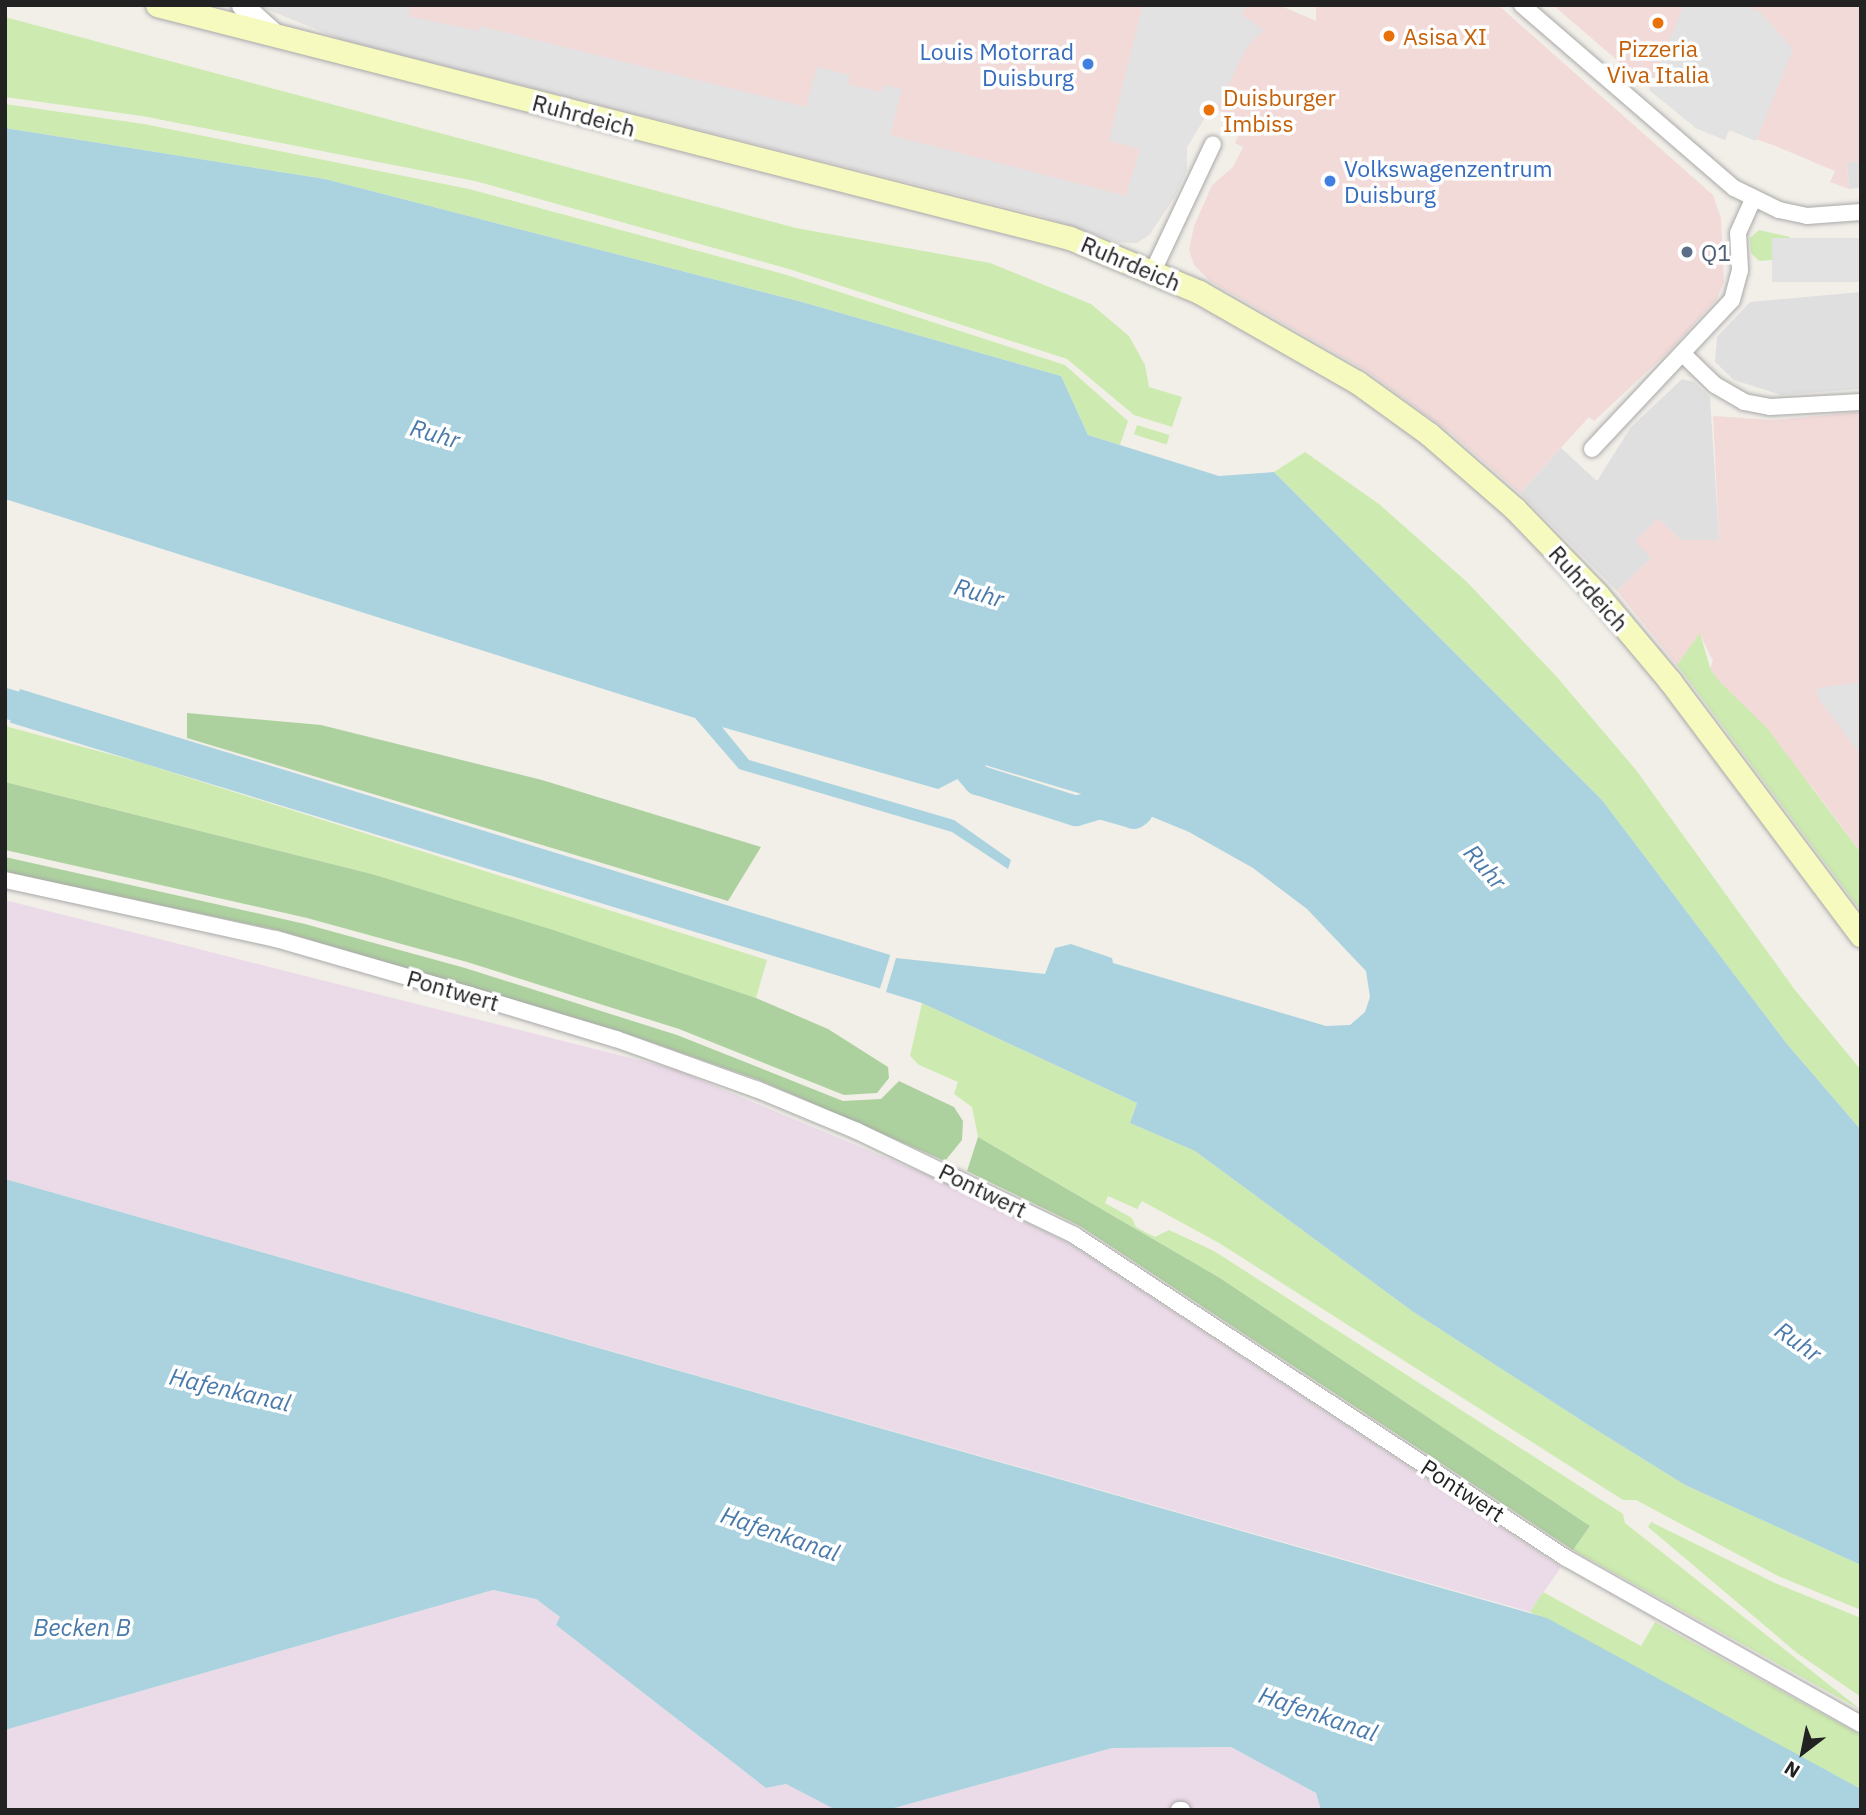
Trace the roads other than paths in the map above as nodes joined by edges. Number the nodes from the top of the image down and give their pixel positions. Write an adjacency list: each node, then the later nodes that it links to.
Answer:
1 (159, 5): 4 (main road, Ruhrdeich)
2 (242, 5): 5 (street)
3 (1522, 5): 7 (street)
4 (189, 9): 5 (main road, Ruhrdeich)
5 (274, 34): 9 (main road, Ruhrdeich)
6 (1213, 144): 9 (street)
7 (1753, 200): 8 (street); 10 (street)
8 (1861, 212)
9 (1153, 271): 14 (main road, Ruhrdeich)
10 (1684, 355): 11 (street); 12 (street)
11 (1861, 402)
12 (1592, 449)
13 (5, 880): 15 (street, Pontwert)
14 (1861, 935)
15 (1861, 1724)

